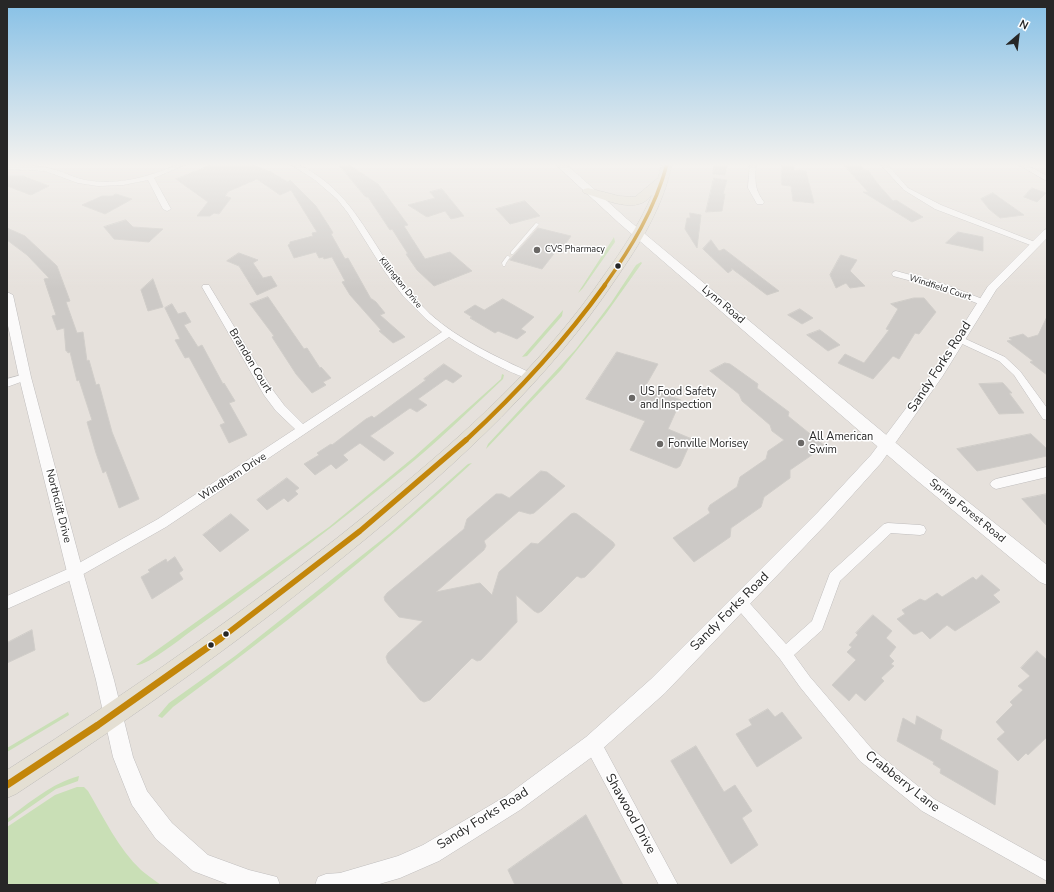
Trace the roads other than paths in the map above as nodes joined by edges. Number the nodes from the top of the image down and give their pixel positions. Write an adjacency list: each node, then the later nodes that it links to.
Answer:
1 (166, 206): 6 (street)
2 (346, 206): 15 (street, Killington Drive)
3 (605, 206): 8 (main road, Lynn Road)
4 (653, 206): 8 (main road)
5 (936, 206): 9 (street)
6 (168, 209)
7 (537, 224): 10 (lane)
8 (639, 234): 17 (main road); 22 (main road, Lynn Road)
9 (1043, 237): 14 (street, Sandy Forks Road)
10 (504, 265)
11 (896, 274): 14 (street, Windfield Court)
12 (206, 287): 21 (street, Brandon Court)
13 (7, 295): 18 (street, Northclift Drive)
14 (982, 302): 16 (street, Sandy Forks Road)
15 (448, 333): 17 (street, Killington Drive); 21 (street, Windham Drive)
16 (959, 340): 20 (street); 22 (street, Sandy Forks Road)
17 (530, 376): 31 (main road)
18 (25, 377): 19 (street); 26 (street, Northclift Drive)
19 (7, 383)
20 (1047, 416)
21 (302, 430): 26 (street, Windham Drive)
22 (888, 445): 27 (main road, Spring Forest Road); 28 (street, Sandy Forks Road)
23 (1047, 472): 24 (street)
24 (996, 484)
25 (920, 530): 30 (street)
26 (74, 572): 29 (street, Windham Drive); 31 (street, Northclift Drive)
27 (1047, 576)
28 (740, 602): 30 (street, Crabberry Lane); 32 (street, Sandy Forks Road)
29 (7, 603)
30 (785, 654): 34 (street, Crabberry Lane)
31 (114, 716): 33 (main road); 35 (street)
32 (593, 744): 36 (street, Sandy Forks Road); 37 (street, Shawood Drive)
33 (7, 785)
34 (1047, 872)
35 (255, 884)
36 (326, 885)
37 (669, 885)

